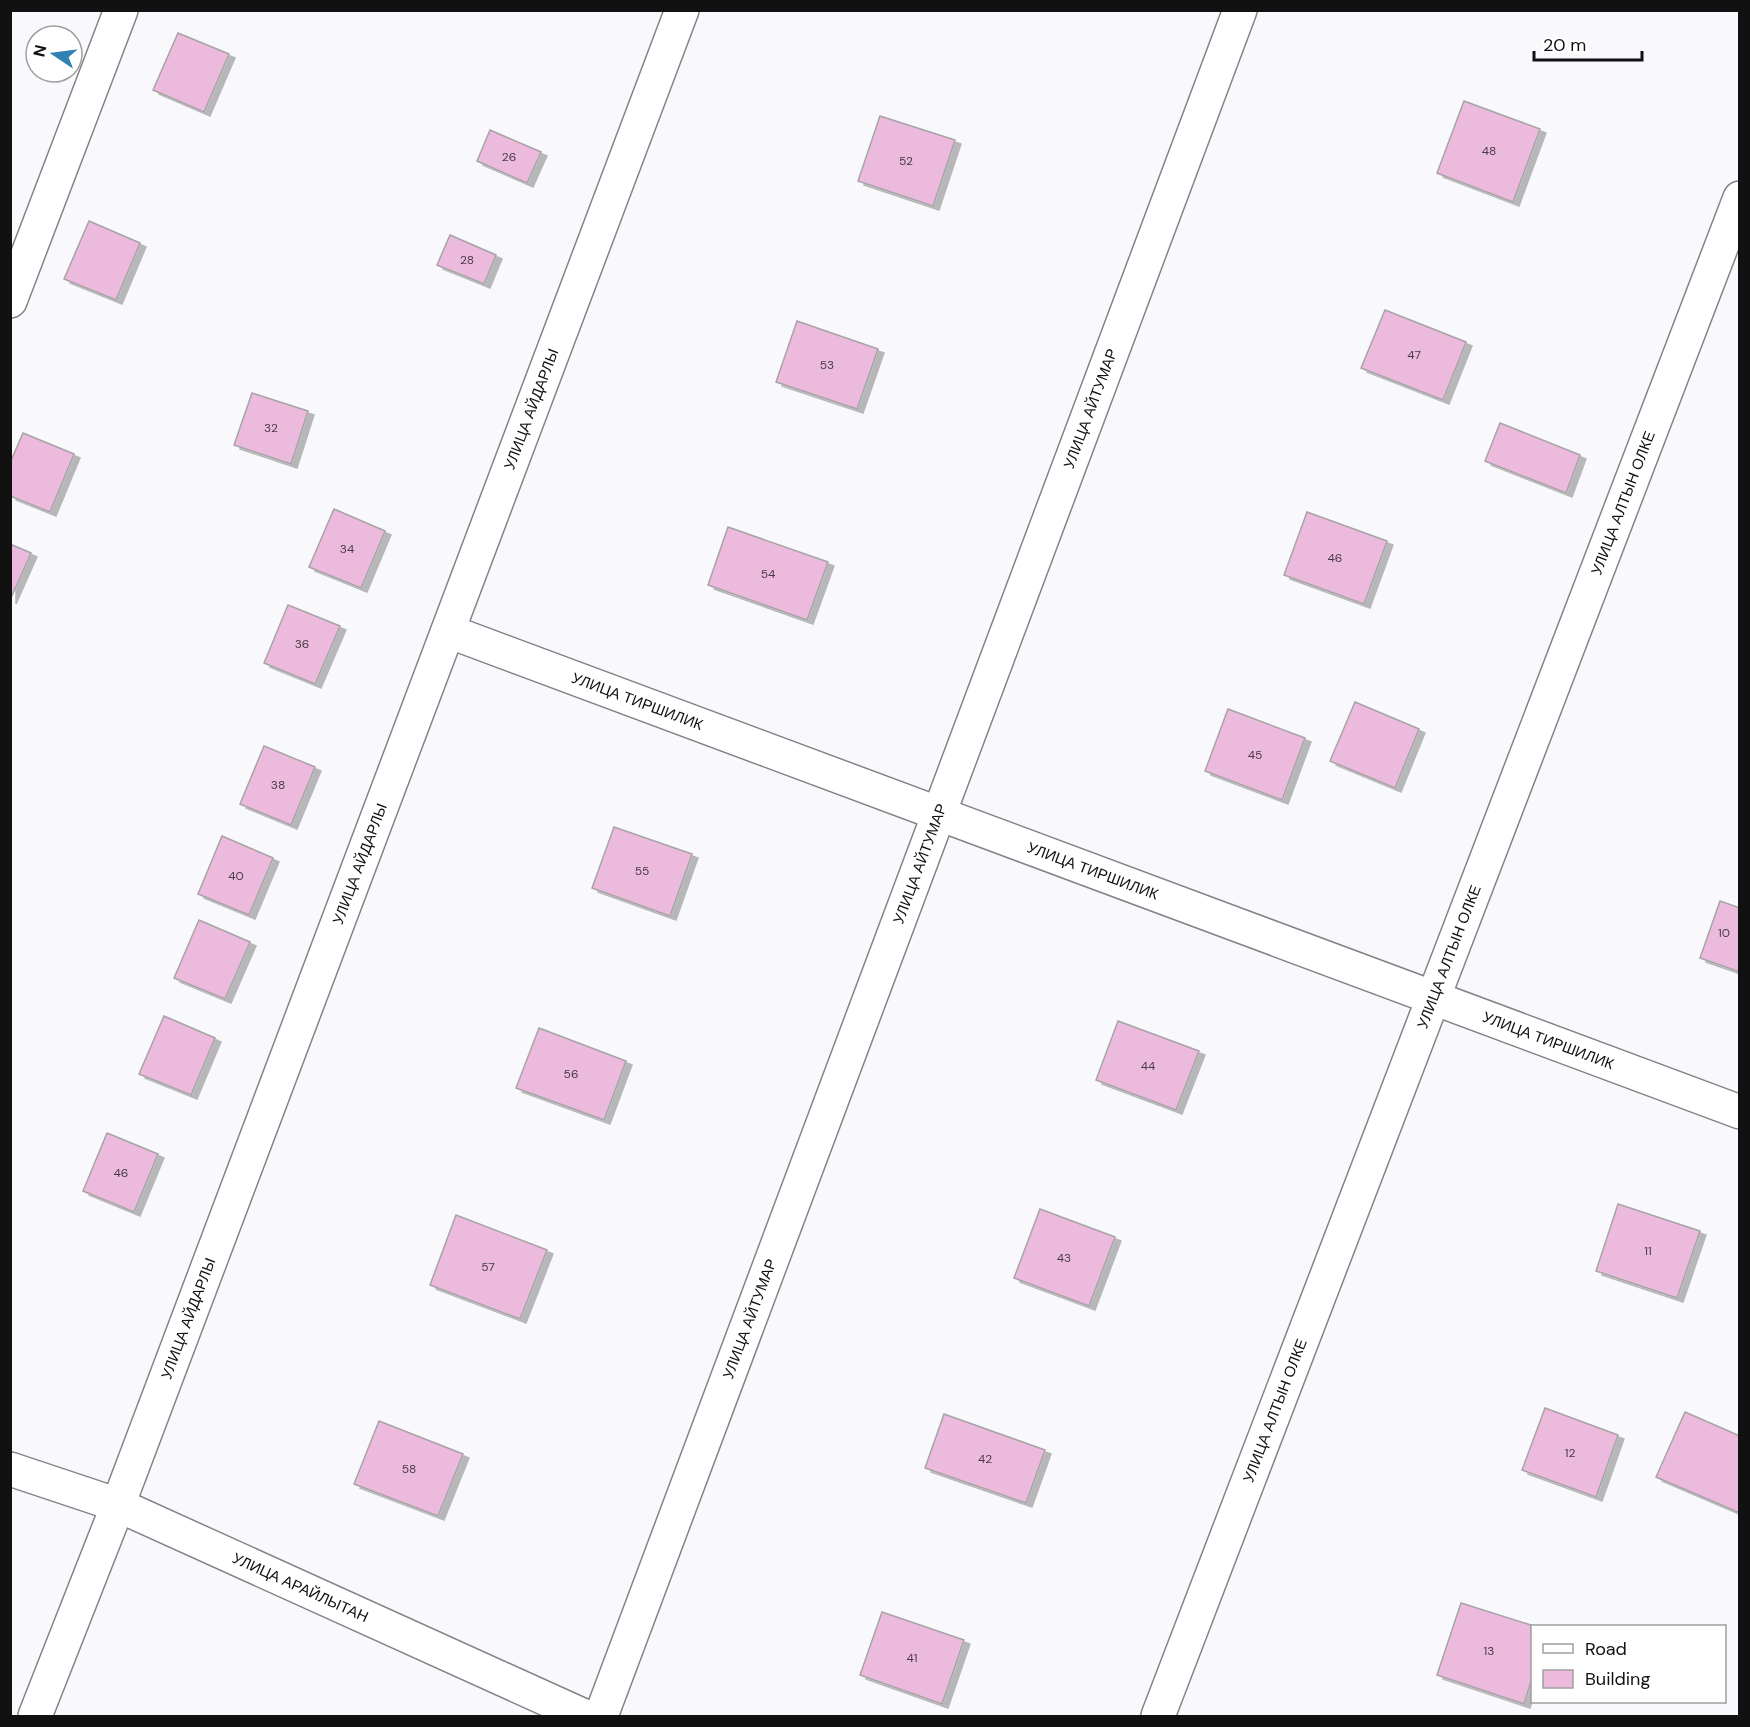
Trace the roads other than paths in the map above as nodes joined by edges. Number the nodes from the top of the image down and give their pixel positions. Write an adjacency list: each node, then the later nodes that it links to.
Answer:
1 (121, 10): 5 (street)
2 (682, 10): 6 (street, УЛИЦА АЙДАРЛЫ)
3 (1240, 10): 7 (street, УЛИЦА АЙТУМАР)
4 (1740, 198): 8 (street, УЛИЦА АЛТЫН ОЛКЕ)
5 (10, 301)
6 (448, 631): 7 (street, УЛИЦА ТИРШИЛИК); 11 (street, УЛИЦА АЙДАРЛЫ)
7 (939, 814): 8 (street, УЛИЦА ТИРШИЛИК); 14 (street, УЛИЦА АЙТУМАР)
8 (1433, 998): 9 (street, УЛИЦА ТИРШИЛИК); 15 (street, УЛИЦА АЛТЫН ОЛКЕ)
9 (1740, 1112)
10 (10, 1470): 11 (street, УЛИЦА АРАЙЛЫТАН)
11 (118, 1505): 12 (street, УЛИЦА АЙДАРЛЫ); 13 (street, УЛИЦА АРАЙЛЫТАН)
12 (35, 1716)
13 (584, 1716)
14 (601, 1716)
15 (1158, 1716)

